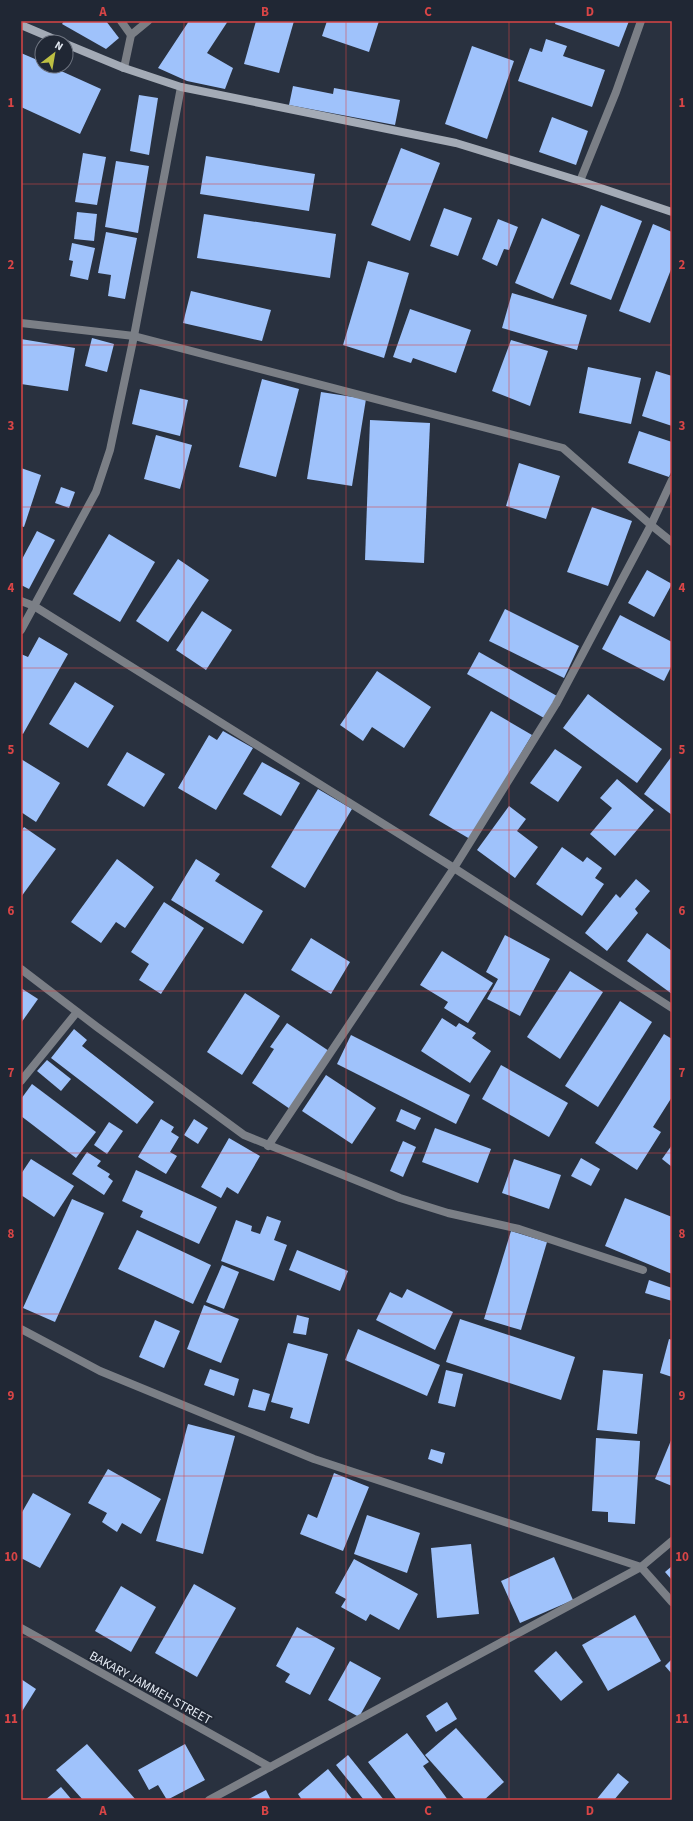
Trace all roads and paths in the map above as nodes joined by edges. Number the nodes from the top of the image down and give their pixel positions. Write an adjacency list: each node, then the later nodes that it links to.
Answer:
1 (121, 21): 6 (street)
2 (148, 21): 6 (street)
3 (641, 21): 10 (street)
4 (21, 25): 5 (street)
5 (42, 34)
6 (132, 35): 8 (street)
7 (74, 47): 8 (street)
8 (124, 68): 9 (street)
9 (181, 87): 10 (street); 13 (street)
10 (580, 181): 11 (street)
11 (672, 212)
12 (21, 323): 13 (street)
13 (134, 336): 15 (street); 18 (street)
14 (672, 480): 15 (street)
15 (651, 525): 16 (street); 20 (street)
16 (672, 542)
17 (21, 601): 18 (street)
18 (34, 606): 19 (street); 20 (street)
19 (21, 630)
20 (454, 868): 22 (street); 25 (street)
21 (21, 969): 23 (street)
22 (672, 1008)
23 (76, 1012): 24 (street); 25 (street)
24 (21, 1081)
25 (268, 1146): 26 (street)
26 (643, 1270)
27 (21, 1329): 29 (street)
28 (672, 1541): 29 (street)
29 (641, 1567): 30 (street); 32 (street)
30 (672, 1602)
31 (21, 1628): 32 (street, BAKARY JAMMEH STREET)
32 (270, 1767): 33 (street)
33 (209, 1800)

